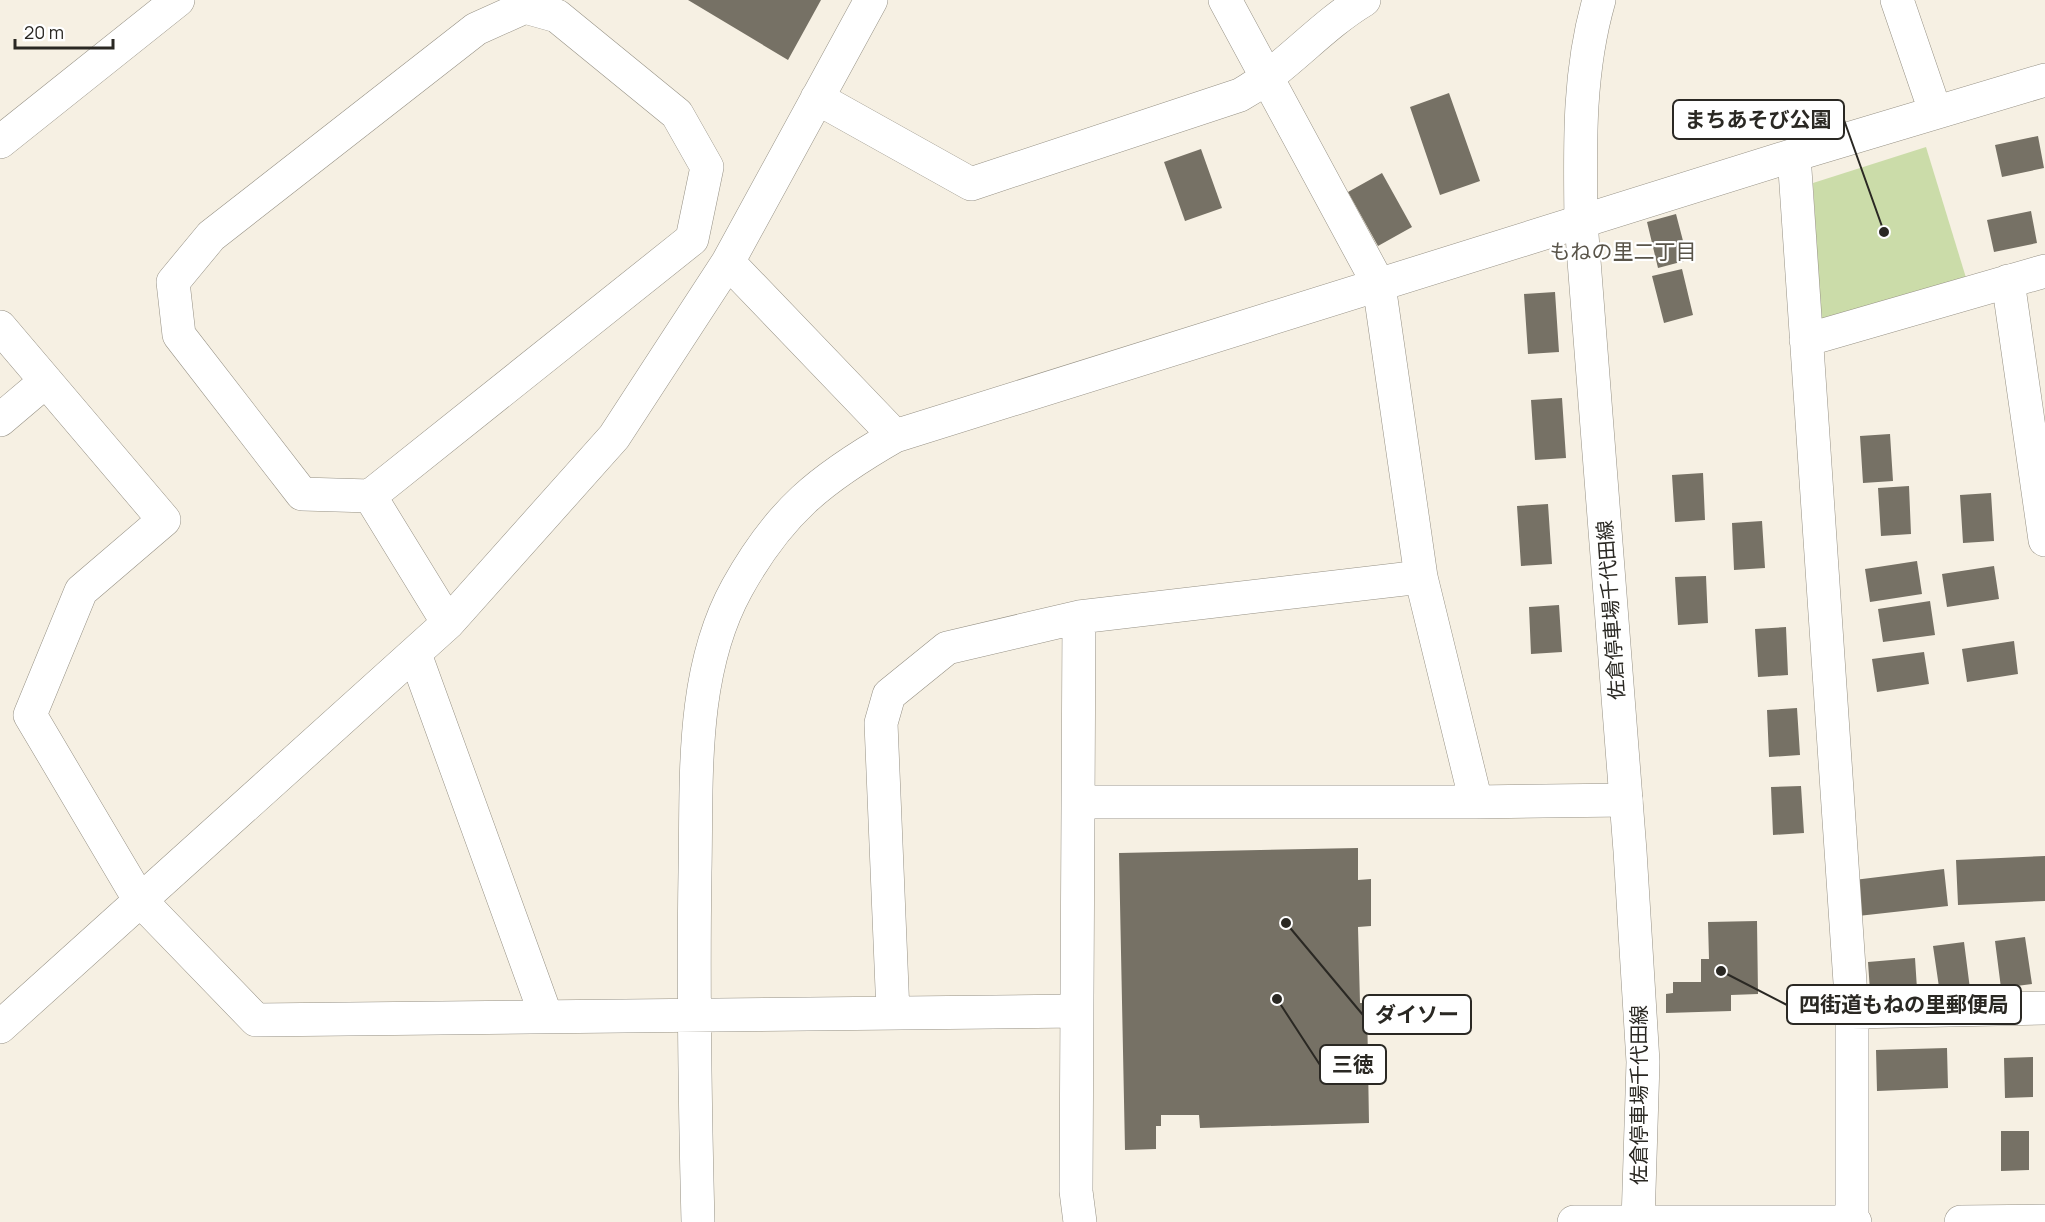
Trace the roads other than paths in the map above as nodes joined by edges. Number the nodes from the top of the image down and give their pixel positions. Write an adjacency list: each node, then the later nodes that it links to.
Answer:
1 (178, 0): 11 (street)
2 (871, 0): 9 (street)
3 (1225, 0): 7 (street)
4 (1364, 0): 7 (street)
5 (1599, 0): 13 (street, 佐倉停車場千代田線)
6 (1897, 0): 10 (street)
7 (1267, 79): 9 (street); 17 (street)
8 (2045, 80): 10 (street)
9 (817, 98): 14 (street)
10 (1935, 111): 12 (street)
11 (0, 142)
12 (1794, 155): 13 (street); 19 (street)
13 (1581, 222): 17 (street); 29 (street, 佐倉停車場千代田線)
14 (728, 262): 22 (street); 27 (street)
15 (2045, 271): 16 (street)
16 (2008, 281): 19 (street); 24 (street)
17 (1379, 285): 22 (street); 25 (street)
18 (0, 327): 20 (street)
19 (1806, 340): 35 (street)
20 (46, 381): 21 (street); 32 (street)
21 (0, 420)
22 (895, 436): 37 (street)
23 (370, 496): 23 (street); 27 (street)
24 (2045, 540)
25 (1421, 577): 26 (street); 31 (street)
26 (1079, 616): 30 (street); 36 (street)
27 (448, 624): 28 (street)
28 (415, 654): 32 (street); 38 (street)
29 (1626, 800): 31 (street); 40 (street, 佐倉停車場千代田線)
30 (1080, 802): 31 (street); 34 (street)
31 (1476, 802)
32 (139, 899): 38 (street); 39 (street)
33 (2045, 1008): 35 (street)
34 (1076, 1011): 36 (street); 43 (street)
35 (1852, 1011): 45 (street)
36 (893, 1013): 37 (street)
37 (693, 1014): 38 (street); 42 (street)
38 (546, 1016)
39 (0, 1027)
40 (1638, 1221): 44 (street); 45 (street)
41 (2045, 1221): 46 (street)
42 (698, 1222)
43 (1080, 1222)
44 (1574, 1222)
45 (1853, 1222)
46 (1961, 1222)

